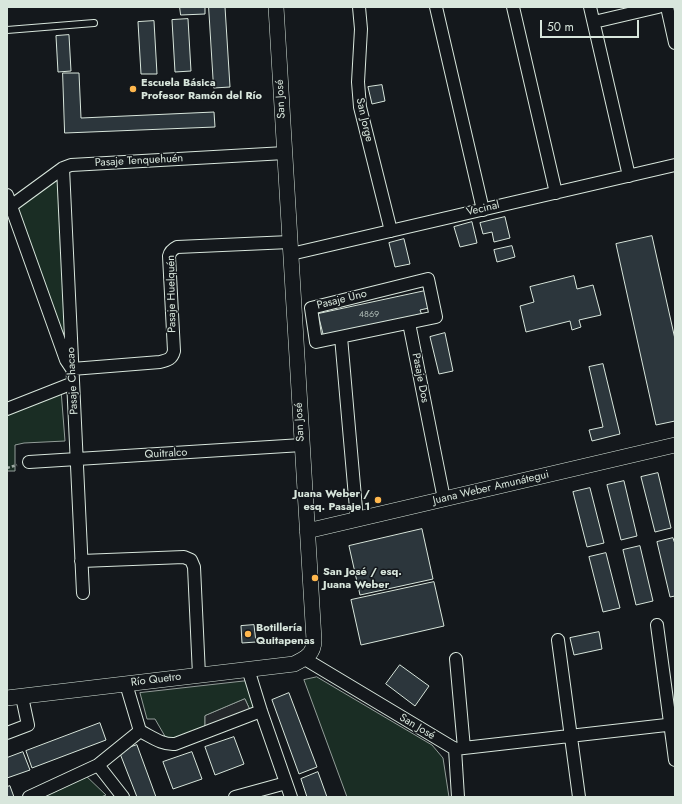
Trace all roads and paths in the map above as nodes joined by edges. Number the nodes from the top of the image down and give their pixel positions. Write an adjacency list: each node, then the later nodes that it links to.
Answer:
1 (276, 7): 12 (street, San José)
2 (359, 7): 19 (street, San Jorge)
3 (436, 7): 18 (street)
4 (513, 7): 16 (street)
5 (590, 7): 8 (street)
6 (658, 7): 8 (street)
7 (667, 7): 11 (street)
8 (594, 22): 15 (street)
9 (94, 23): 10 (lane)
10 (7, 30)
11 (675, 43)
12 (285, 153): 14 (street, Pasaje Tenquehuén); 20 (street, San José)
13 (675, 165): 15 (street, Vecinal)
14 (63, 168): 17 (street, Pasaje Tenquehuén); 23 (street, Pasaje Chacao)
15 (629, 176): 16 (street, Vecinal)
16 (556, 193): 18 (street, Vecinal)
17 (8, 203): 23 (street)
18 (482, 210): 19 (street, Vecinal)
19 (391, 231): 20 (street, Vecinal)
20 (291, 248): 23 (street, Pasaje Huelquén); 26 (street, San José)
21 (409, 323): 22 (street); 22 (street, Pasaje Uno); 30 (street, Pasaje Dos)
22 (341, 337): 31 (street)
23 (72, 369): 24 (street, Pasaje Chacao)
24 (73, 383): 25 (street); 28 (street, Pasaje Chacao)
25 (7, 409)
26 (302, 445): 28 (street, Quitralco); 32 (street, San José)
27 (674, 447): 30 (street, Juana Weber Amunátegui)
28 (76, 459): 29 (street, Quitralco); 33 (street, Pasaje Chacao)
29 (30, 462)
30 (444, 499): 31 (street, Juana Weber Amunátegui)
31 (357, 520): 32 (street, Juana Weber Amunátegui)
32 (307, 531): 37 (street, San José)
33 (81, 561): 34 (street, Pasaje Chacao); 40 (street)
34 (83, 593)
35 (657, 624): 45 (street)
36 (558, 640): 48 (street)
37 (305, 659): 39 (street, Río Quetro); 49 (street, San José)
38 (456, 659): 49 (street)
39 (248, 669): 40 (street, Río Quetro); 44 (street)
40 (199, 675): 41 (street, Río Quetro)
41 (126, 684): 42 (street, Río Quetro); 46 (street)
42 (22, 697): 43 (street, Río Quetro); 47 (street)
43 (7, 698)
44 (261, 711): 46 (street); 52 (street)
45 (672, 724): 48 (street); 50 (street)
46 (140, 731): 51 (street)
47 (7, 733)
48 (572, 735): 49 (street); 58 (street)
49 (460, 749): 57 (street)
50 (675, 760)
51 (98, 765): 53 (street); 54 (street)
52 (286, 783): 55 (street); 56 (street)
53 (29, 797)
54 (123, 797)
55 (234, 797)
56 (291, 797)
57 (458, 797)
58 (579, 797)

